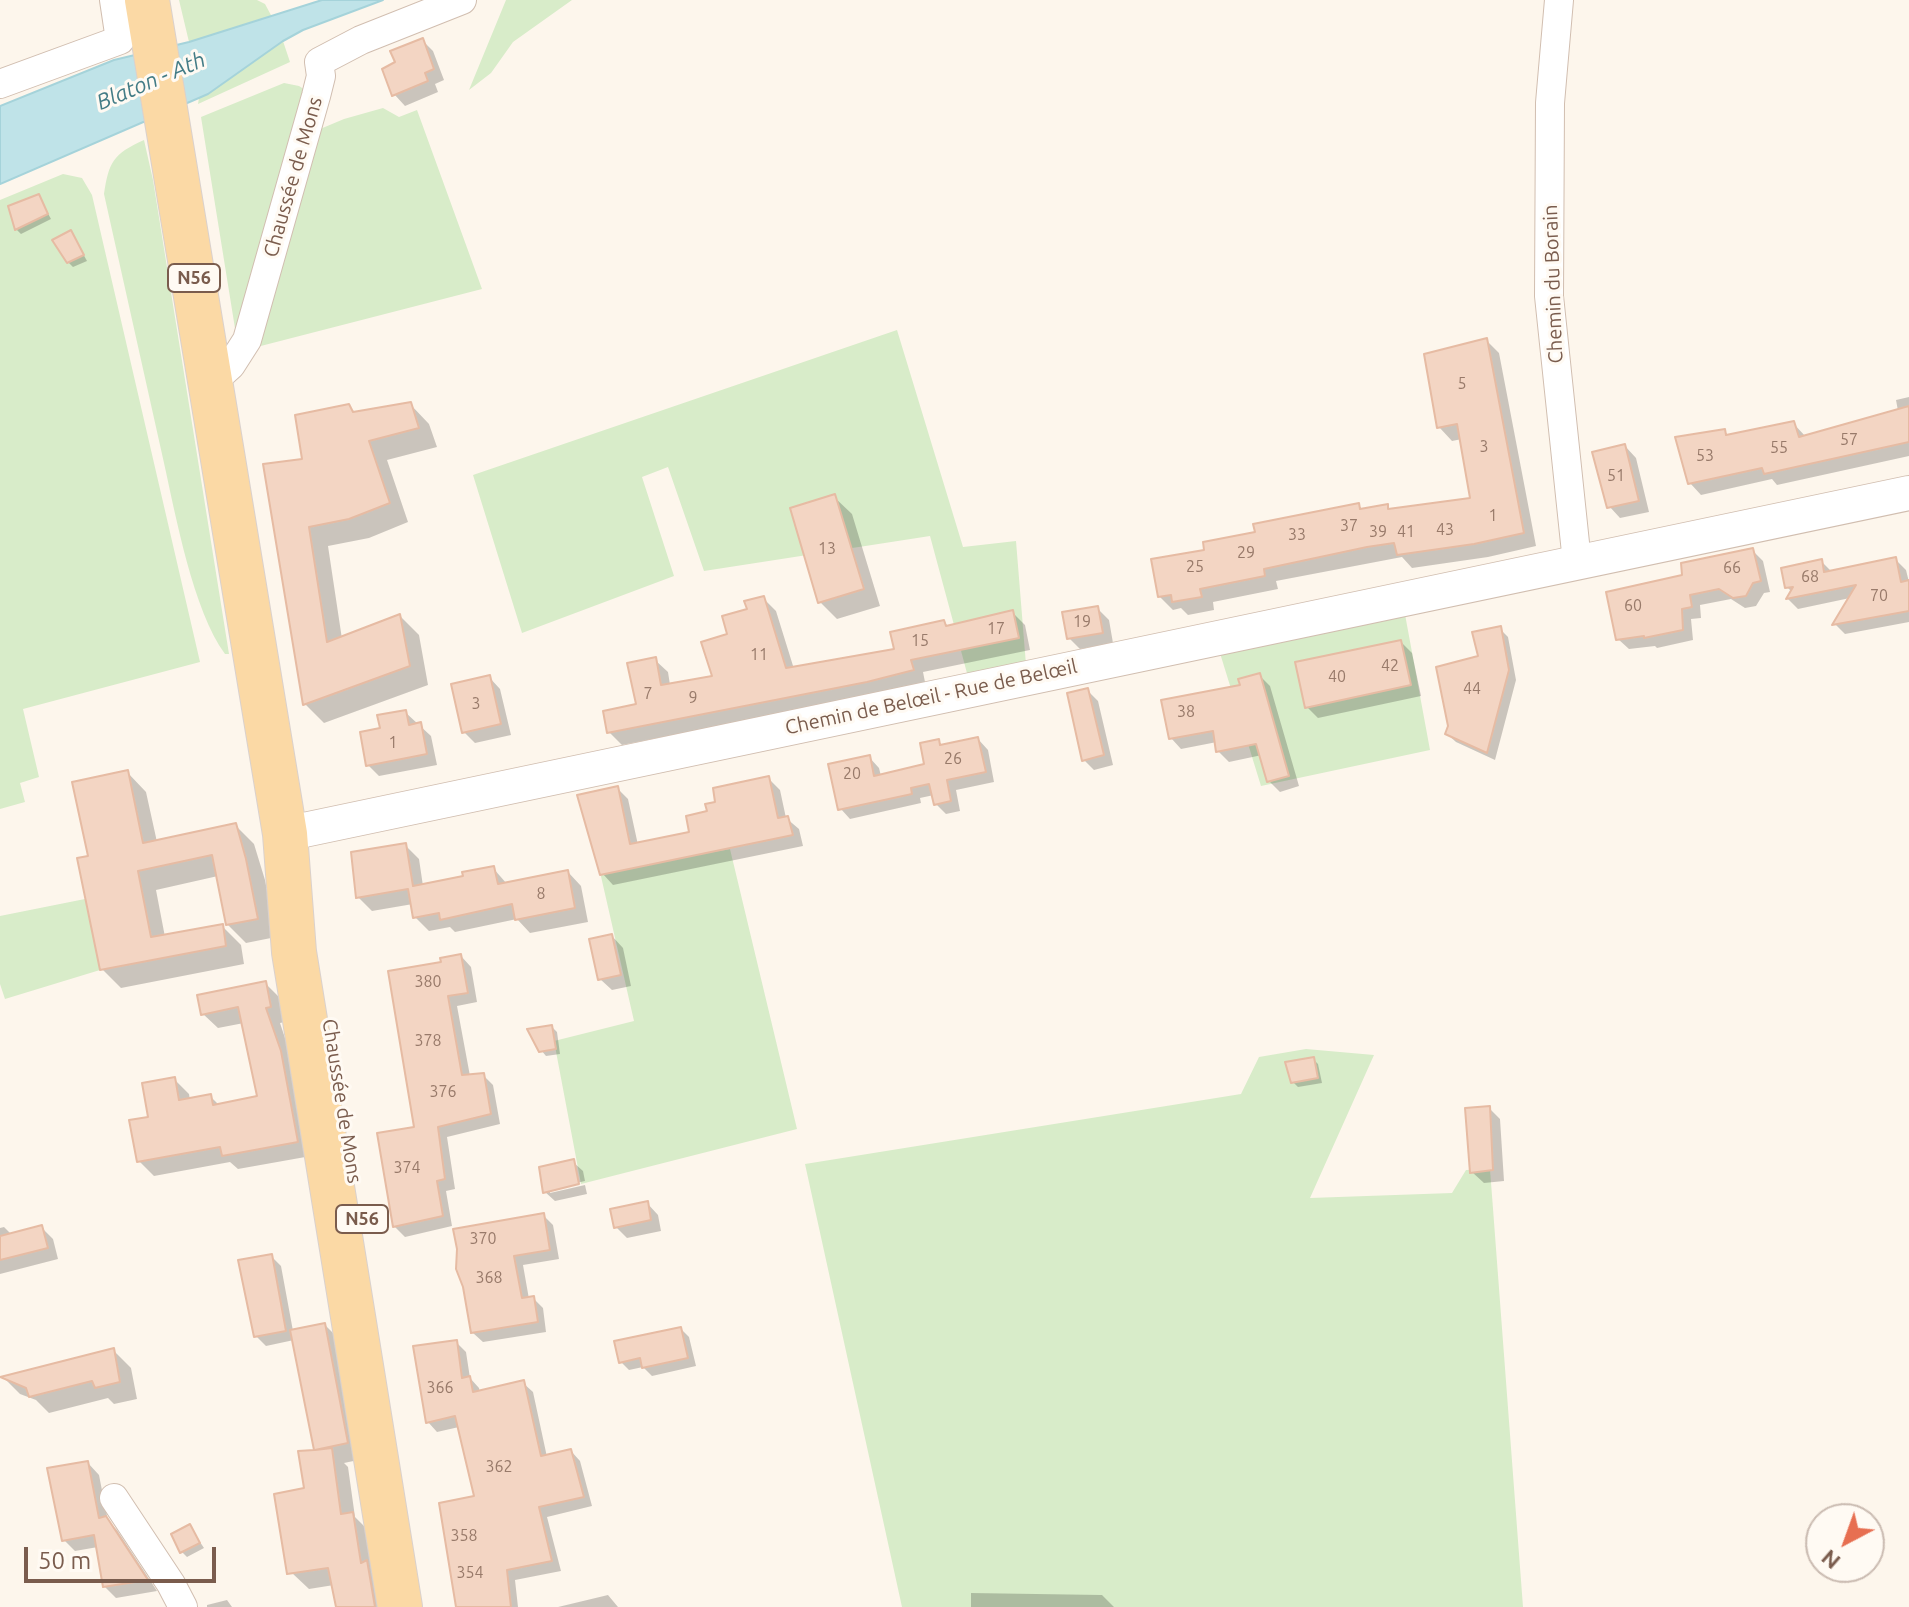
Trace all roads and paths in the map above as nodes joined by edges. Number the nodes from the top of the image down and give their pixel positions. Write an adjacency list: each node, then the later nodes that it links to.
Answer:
1 (114, 0): 5 (street)
2 (147, 0): 6 (main road, Chaussée de Mons / N56)
3 (462, 0): 6 (street, Chaussée de Mons)
4 (1559, 3): 8 (street, Chemin du Borain)
5 (0, 84)
6 (211, 383): 9 (main road, Chaussée de Mons / N56)
7 (1909, 493): 8 (street, Chemin de Belœil - Rue de Belœil)
8 (1577, 562): 9 (street, Chemin de Belœil - Rue de Belœil)
9 (285, 834): 12 (main road, Chaussée de Mons / N56); 13 (main road, Chaussée de Mons / N56)
10 (114, 1498): 11 (street)
11 (183, 1607)
12 (400, 1607)
13 (426, 1607)

